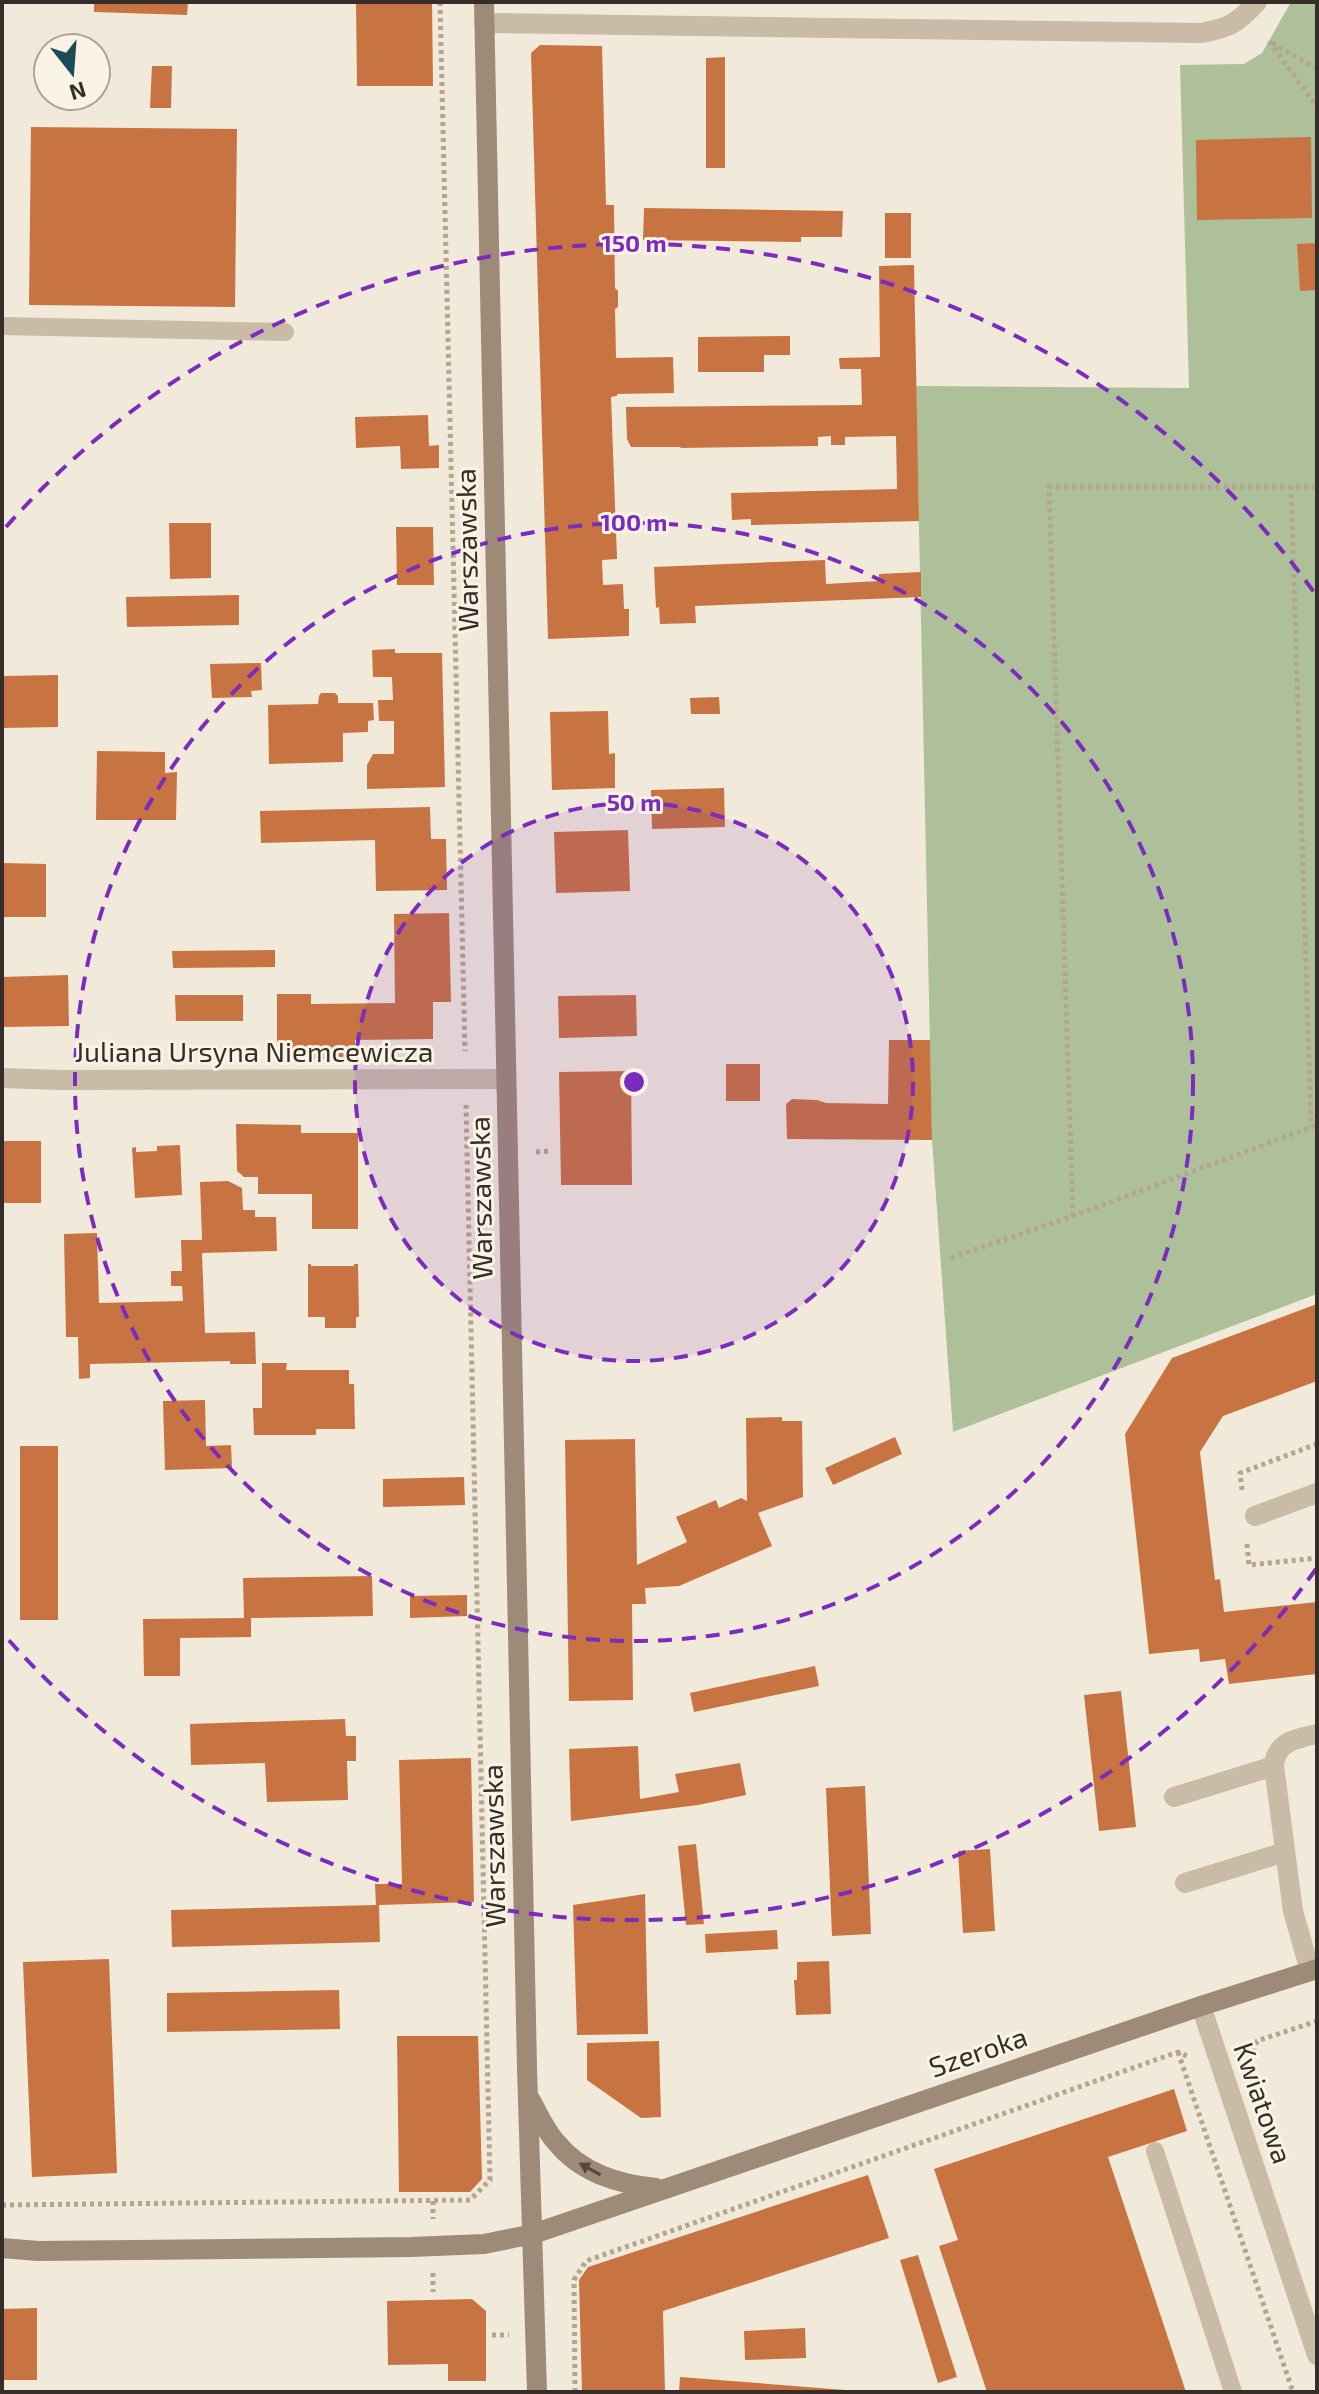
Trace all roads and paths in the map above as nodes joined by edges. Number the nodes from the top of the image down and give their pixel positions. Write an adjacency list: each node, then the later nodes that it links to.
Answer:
1 (440, 2): 12 (path)
2 (484, 2): 4 (main road, Warszawska)
3 (1257, 2): 4 (street)
4 (484, 23): 13 (main road, Warszawska)
5 (1317, 69): 6 (path)
6 (1317, 107)
7 (2, 326): 8 (lane)
8 (285, 332)
9 (1291, 486): 10 (path); 16 (path); 17 (path)
10 (1317, 487)
11 (2, 1078): 12 (street, Juliana Ursyna Niemcewicza)
12 (465, 1079): 13 (street, Juliana Ursyna Niemcewicza); 15 (path)
13 (506, 1079): 31 (main road, Warszawska)
14 (451, 1104): 15 (path)
15 (466, 1104): 34 (path)
16 (1314, 1126): 17 (path)
17 (1073, 1216): 18 (path)
18 (951, 1258)
19 (1317, 1493): 20 (street)
20 (1255, 1516)
21 (1317, 1734): 22 (street)
22 (1274, 1766): 23 (street); 24 (street, Szeroka)
23 (1174, 1797)
24 (1285, 1852): 25 (street); 26 (street, Szeroka)
25 (1185, 1883)
26 (1314, 1970): 27 (main road, Szeroka)
27 (1201, 2006): 30 (street, Kwiatowa); 33 (main road, Szeroka)
28 (1317, 2021): 30 (path)
29 (1178, 2052): 30 (path); 39 (path); 41 (path)
30 (1222, 2070): 37 (street, Kwiatowa)
31 (528, 2095): 33 (main road, Szeroka, one-way to 31); 35 (main road, Warszawska)
32 (1155, 2151): 40 (lane)
33 (664, 2189): 35 (main road, Szeroka)
34 (2, 2205)
35 (533, 2234): 36 (main road, Szeroka); 38 (main road, Warszawska)
36 (2, 2248)
37 (1317, 2355)
38 (537, 2392)
39 (575, 2392)
40 (1233, 2392)
41 (1293, 2392)

